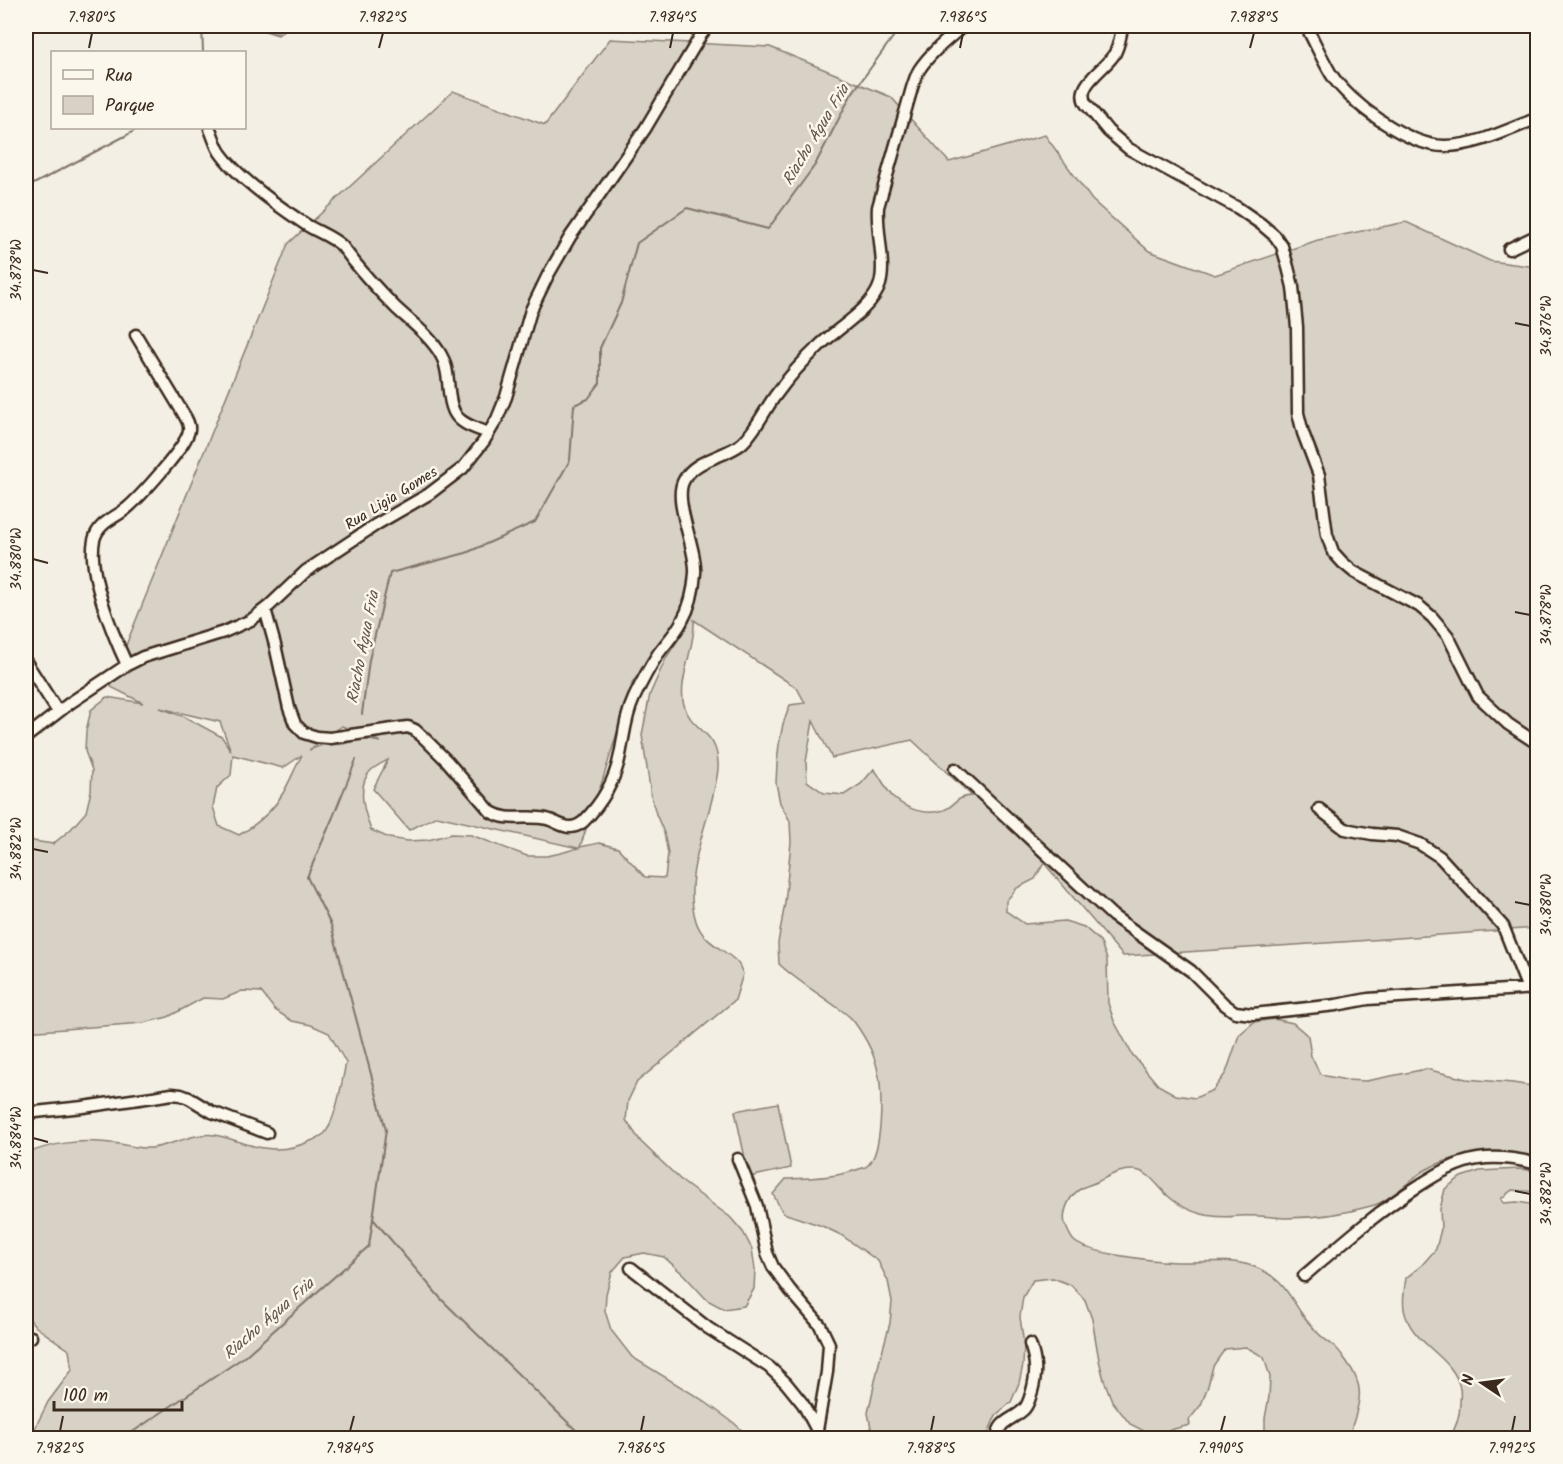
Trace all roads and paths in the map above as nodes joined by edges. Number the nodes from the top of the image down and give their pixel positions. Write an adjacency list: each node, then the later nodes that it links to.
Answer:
1 (708, 26): 10 (street, Rua Ligia Gomes)
2 (963, 26): 11 (street)
3 (1122, 26): 16 (street)
4 (1306, 26): 5 (street)
5 (1538, 118)
6 (210, 129): 10 (street)
7 (1538, 235): 8 (street)
8 (1509, 249)
9 (136, 335): 13 (street)
10 (489, 433): 11 (street, Rua Ligia Gomes)
11 (265, 609): 13 (street, Rua Ligia Gomes)
12 (26, 662): 14 (street)
13 (127, 665): 14 (street, Rua Ligia Gomes)
14 (58, 712): 15 (street, Rua Ligia Gomes)
15 (26, 737)
16 (1538, 744)
17 (955, 769): 19 (street)
18 (1319, 809): 19 (street)
19 (1532, 989)
20 (26, 1113): 21 (street)
21 (267, 1133)
22 (738, 1159): 27 (street)
23 (1538, 1164): 25 (street)
24 (631, 1268): 27 (street)
25 (1304, 1276)
26 (1030, 1344): 28 (street)
27 (819, 1434)
28 (998, 1438)

